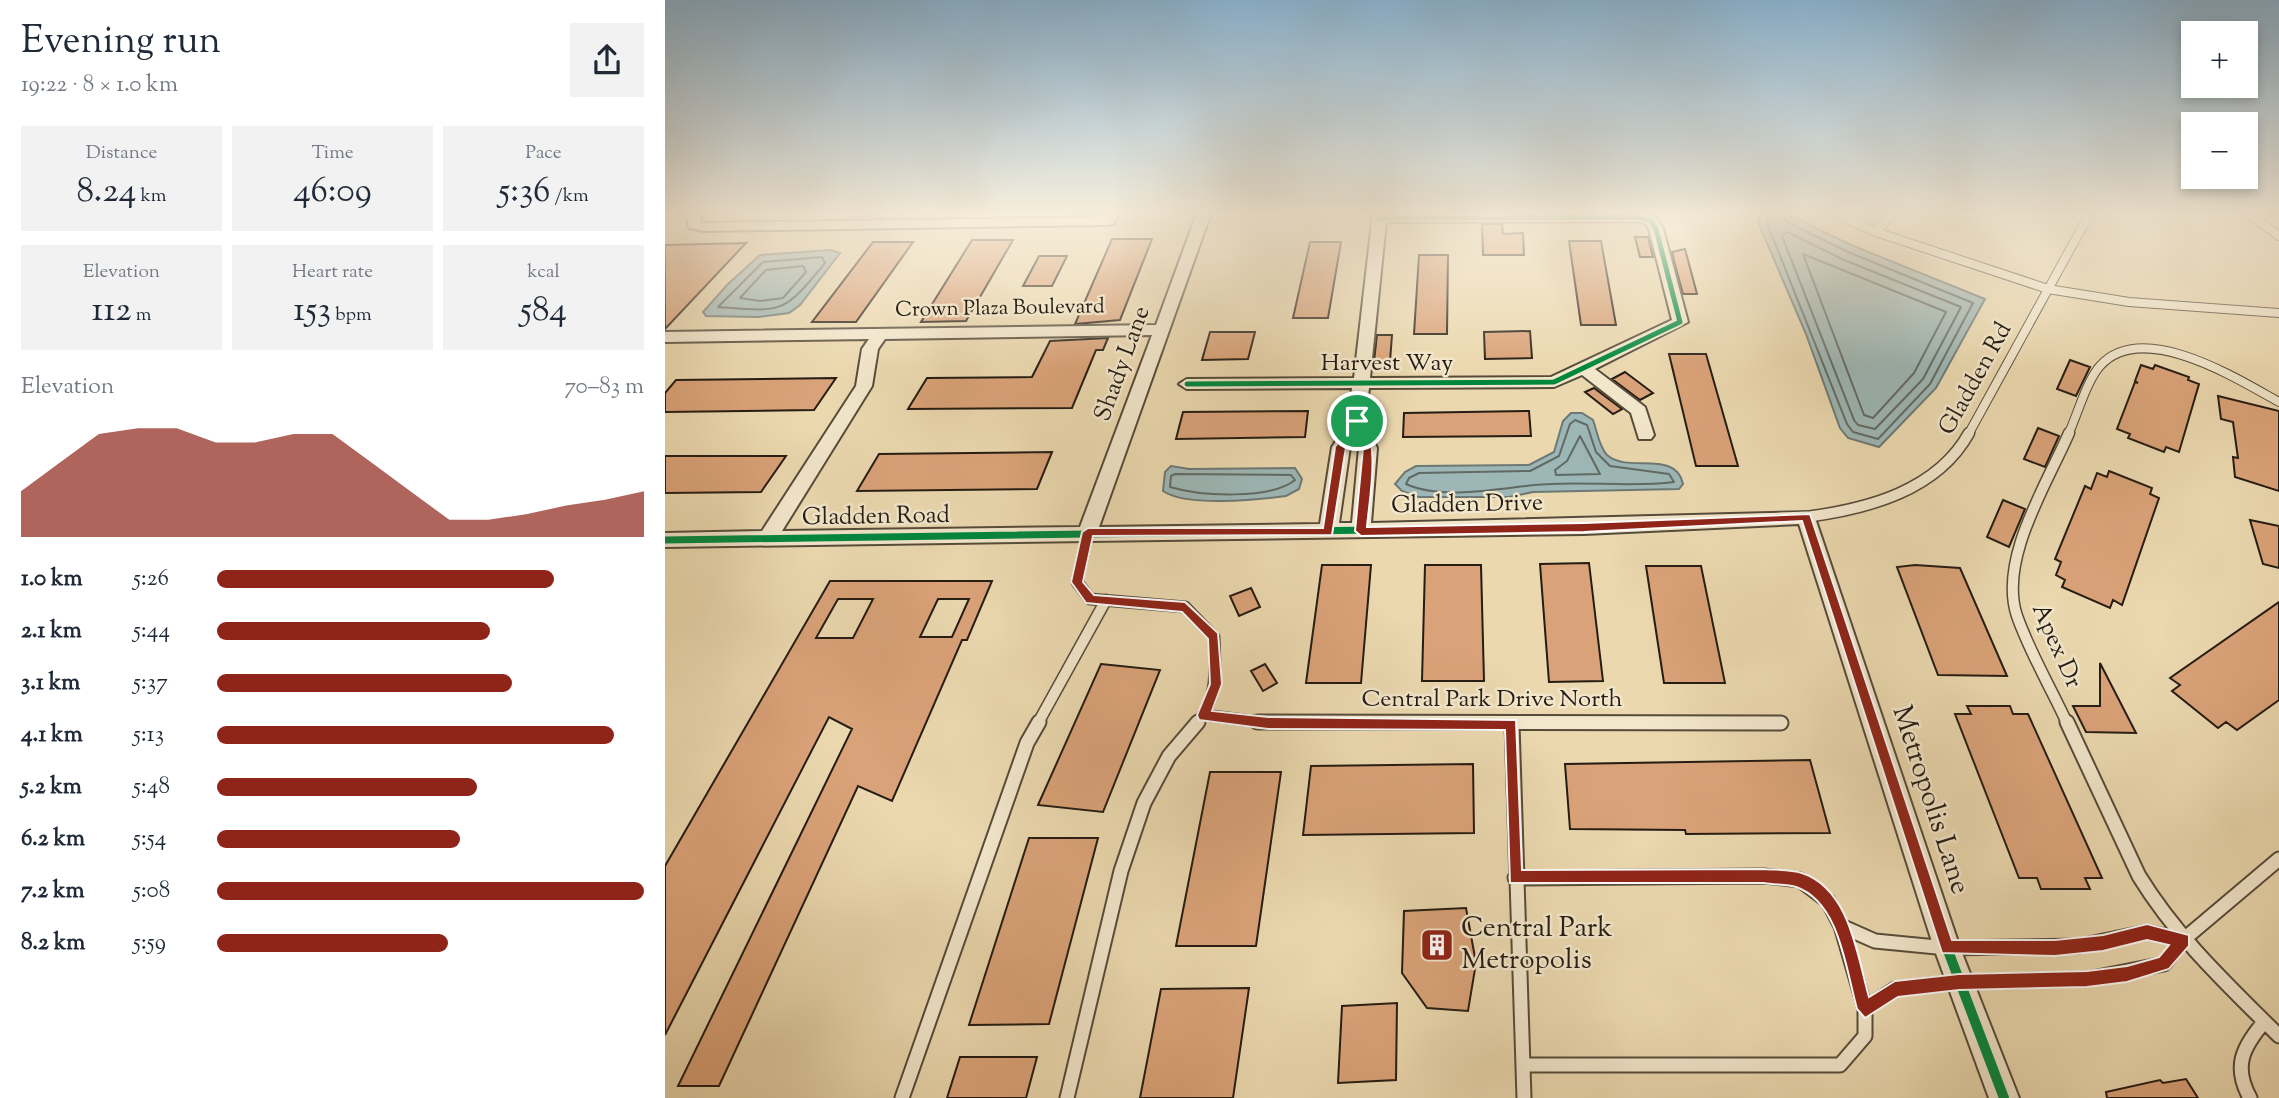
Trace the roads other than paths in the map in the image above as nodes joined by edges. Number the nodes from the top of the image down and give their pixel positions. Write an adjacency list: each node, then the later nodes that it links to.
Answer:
1 (1186, 264): 8 (street, Shady Lane)
2 (1374, 264): 12 (street)
3 (1665, 264): 11 (street, Harvest Way)
4 (1973, 264): 6 (lane)
5 (2061, 264): 6 (lane, Gladden Rd)
6 (2048, 289): 7 (lane); 17 (lane, Gladden Rd)
7 (2279, 313)
8 (1162, 330): 9 (street, Crown Plaza Boulevard); 19 (street, Shady Lane)
9 (880, 334): 10 (street, Crown Plaza Boulevard); 21 (street, Crown Plaza Boulevard)
10 (665, 337)
11 (1585, 369): 12 (street, Harvest Way); 16 (street)
12 (1360, 383): 13 (street, Harvest Way); 15 (street)
13 (1187, 384)
14 (2279, 402): 30 (lane, Apex Dr)
15 (1357, 421): 18 (street); 20 (street)
16 (1645, 435)
17 (1806, 517): 18 (street, Gladden Drive); 31 (street, Metropolis Lane)
18 (1361, 531): 20 (street, Gladden Drive)
19 (1088, 532): 20 (street, Gladden Drive); 21 (street, Gladden Road); 23 (lane)
20 (1328, 532)
21 (768, 538): 22 (street, Gladden Road)
22 (665, 540)
23 (1106, 600): 24 (lane); 37 (lane)
24 (1203, 715): 26 (lane, Central Park Drive North); 38 (lane)
25 (1781, 723): 26 (lane, Central Park Drive North)
26 (1512, 724): 28 (lane)
27 (2279, 859): 30 (lane)
28 (1515, 878): 29 (lane); 36 (lane)
29 (1841, 926): 31 (lane); 33 (lane)
30 (2183, 940): 31 (lane); 32 (lane); 34 (lane, Apex Dr)
31 (1947, 948): 32 (street, Metropolis Lane)
32 (1959, 982): 33 (lane); 40 (street, Metropolis Lane)
33 (1865, 1009): 36 (lane)
34 (2265, 1022): 35 (lane, Apex Dr); 41 (lane)
35 (2279, 1036)
36 (1523, 1065): 39 (lane)
37 (902, 1098)
38 (1067, 1098)
39 (1524, 1098)
40 (2004, 1098)
41 (2250, 1098)

